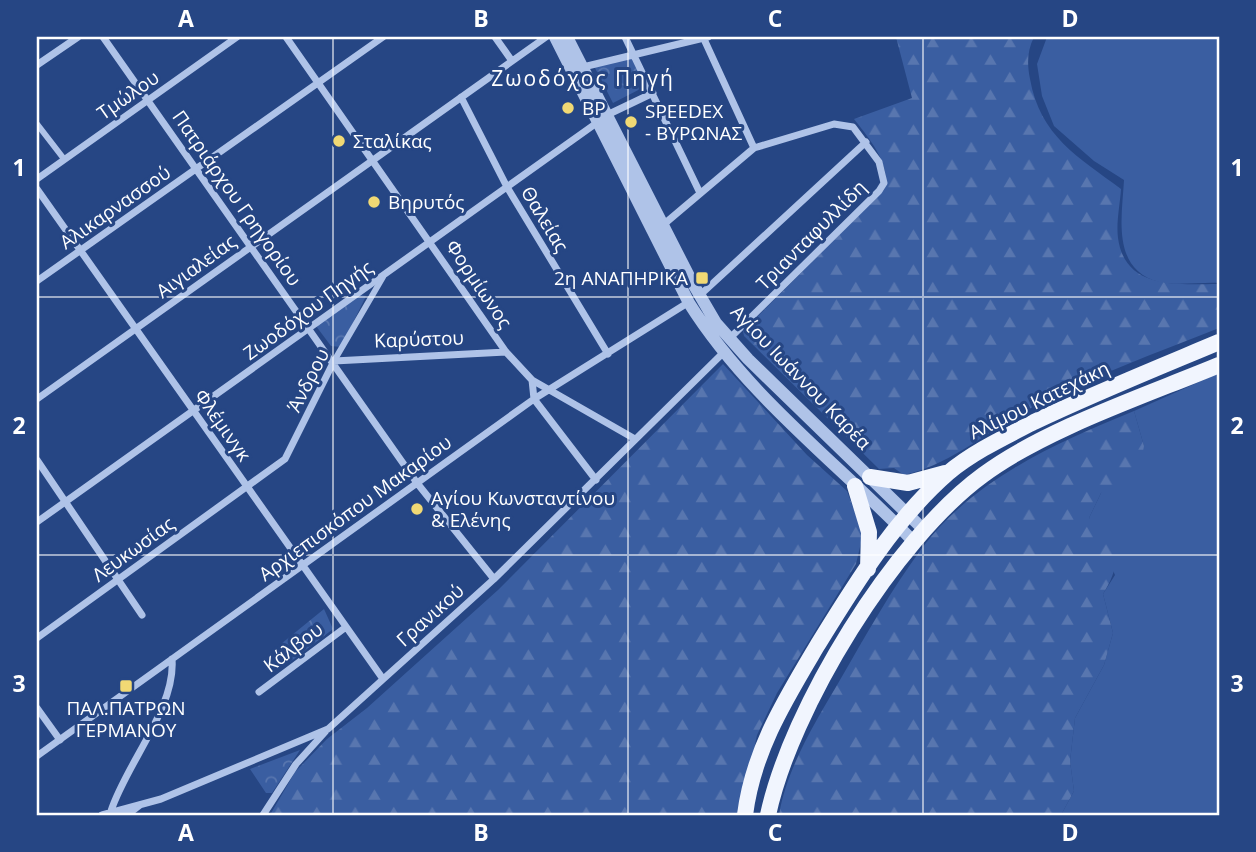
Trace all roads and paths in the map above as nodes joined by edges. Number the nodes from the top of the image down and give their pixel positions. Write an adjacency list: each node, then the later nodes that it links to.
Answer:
1 (78, 37): 14 (street)
2 (103, 37): 19 (street, Πατριάρχου Γρηγορίου)
3 (237, 37): 19 (street, Τμώλου)
4 (286, 37): 16 (street, Φορμίωνος)
5 (383, 37): 16 (street, Αλικαρνασσού)
6 (495, 37): 13 (street)
7 (546, 37): 13 (street, Αιγιαλείας)
8 (555, 37): 20 (street, Αγίου Ιωάννου Καρέα)
9 (567, 37): 15 (street, Αγίου Ιωάννου Καρέα)
10 (625, 37): 12 (street)
11 (705, 37): 12 (street); 23 (street)
12 (633, 54): 15 (street); 17 (street)
13 (512, 61): 18 (street, Αιγιαλείας)
14 (37, 65)
15 (583, 67): 20 (street, Αγίου Ιωάννου Καρέα)
16 (318, 83): 25 (street, Φορμίωνος); 26 (street, Αλικαρνασσού)
17 (653, 93): 20 (street, Ζωοδόχου Πηγής); 30 (street)
18 (461, 97): 25 (street, Αιγιαλείας); 28 (street, Θαλείας)
19 (149, 100): 24 (street, Τμώλου); 26 (street, Πατριάρχου Γρηγορίου)
20 (602, 118): 28 (street, Ζωοδόχου Πηγής); 31 (street, Αγίου Ιωάννου Καρέα); 37 (street, Αγίου Ιωάννου Καρέα)
21 (37, 124): 24 (street)
22 (866, 142): 23 (street); 37 (street, Αρχιεπισκόπου Μακαρίου); 40 (street, Τριανταφυλλίδη)
23 (754, 148): 30 (street)
24 (64, 159): 27 (street, Τμώλου)
25 (372, 160): 32 (street, Φορμίωνος); 33 (street, Αιγιαλείας)
26 (197, 169): 33 (street, Πατριάρχου Γρηγορίου); 34 (street, Αλικαρνασσού)
27 (37, 179)
28 (508, 187): 32 (street, Ζωοδόχου Πηγής); 44 (street, Θαλείας)
29 (37, 189): 34 (street, Φλέμινγκ)
30 (699, 193): 31 (street)
31 (663, 225): 37 (street, Αγίου Ιωάννου Καρέα)
32 (430, 242): 35 (street, Ζωοδόχου Πηγής); 42 (street, Φορμίωνος)
33 (251, 246): 38 (street, Αιγιαλείας); 39 (street, Πατριάρχου Γρηγορίου)
34 (80, 251): 36 (street, Αλικαρνασσού); 38 (street, Φλέμινγκ)
35 (384, 275): 39 (street, Ζωοδόχου Πηγής); 45 (street, Άνδρου)
36 (37, 281)
37 (694, 299): 40 (street, Αγίου Ιωάννου Καρέα); 43 (street, Αγίου Ιωάννου Καρέα); 44 (street, Αρχιεπισκόπου Μακαρίου)
38 (136, 329): 50 (street, Αιγιαλείας); 51 (street, Φλέμινγκ)
39 (310, 329): 45 (street, Πατριάρχου Γρηγορίου); 51 (street, Ζωοδόχου Πηγής)
40 (730, 338): 55 (street, Αγίου Ιωάννου Καρέα)
41 (1219, 342): 54 (main road, Αλίμου Κατεχάκη)
42 (506, 352): 45 (street, Καρύστου); 47 (street, Φορμίωνος)
43 (724, 352): 52 (street, Γρανικού); 59 (street, Αγίου Ιωάννου Καρέα)
44 (608, 355): 48 (street, Αρχιεπισκόπου Μακαρίου)
45 (334, 361): 57 (street, Πατριάρχου Γρηγορίου); 58 (street, Άνδρου)
46 (1219, 365): 63 (main road, Αλίμου Κατεχάκη)
47 (532, 380): 48 (street, Φορμίωνος); 49 (street)
48 (549, 388): 49 (street, Αρχιεπισκόπου Μακαρίου); 52 (street, Φορμίωνος)
49 (534, 399): 56 (street); 57 (street, Αρχιεπισκόπου Μακαρίου)
50 (37, 400)
51 (193, 411): 58 (street, Φλέμινγκ); 60 (street, Ζωοδόχου Πηγής)
52 (635, 439): 56 (street, Γρανικού)
53 (37, 460): 60 (street)
54 (950, 471): 55 (main road); 61 (main road, Αλίμου Κατεχάκη)
55 (870, 477): 61 (street, Αγίου Ιωάννου Καρέα)
56 (596, 480): 67 (street, Γρανικού)
57 (418, 483): 64 (street, Αρχιεπισκόπου Μακαρίου); 67 (street, Πατριάρχου Γρηγορίου)
58 (246, 486): 64 (street, Φλέμινγκ); 66 (street, Λευκωσίας)
59 (855, 486): 61 (street, Αγίου Ιωάννου Καρέα); 65 (main road)
60 (65, 502): 62 (street, Ζωοδόχου Πηγής); 66 (street)
61 (904, 520): 63 (street, Αγίου Ιωάννου Καρέα); 65 (main road)
62 (37, 522)
63 (919, 536): 84 (main road)
64 (303, 565): 69 (street, Φλέμινγκ); 71 (street, Αρχιεπισκόπου Μακαρίου)
65 (868, 569): 83 (main road)
66 (118, 579): 68 (street); 70 (street, Λευκωσίας)
67 (494, 579): 72 (street, Γρανικού)
68 (142, 615)
69 (346, 627): 72 (street, Φλέμινγκ); 73 (street, Κάλβου)
70 (37, 638)
71 (172, 659): 76 (street, Αρχιεπισκόπου Μακαρίου); 79 (street)
72 (383, 678): 75 (street, Γρανικού)
73 (259, 692)
74 (37, 708): 76 (street)
75 (328, 729): 78 (street, Γρανικού); 82 (street)
76 (60, 740): 77 (street, Αρχιεπισκόπου Μακαρίου)
77 (37, 756)
78 (140, 805): 79 (street, Γρανικού); 81 (street)
79 (111, 811): 80 (street, Γρανικού)
80 (102, 815)
81 (127, 815)
82 (263, 815)
83 (745, 815)
84 (768, 815)

